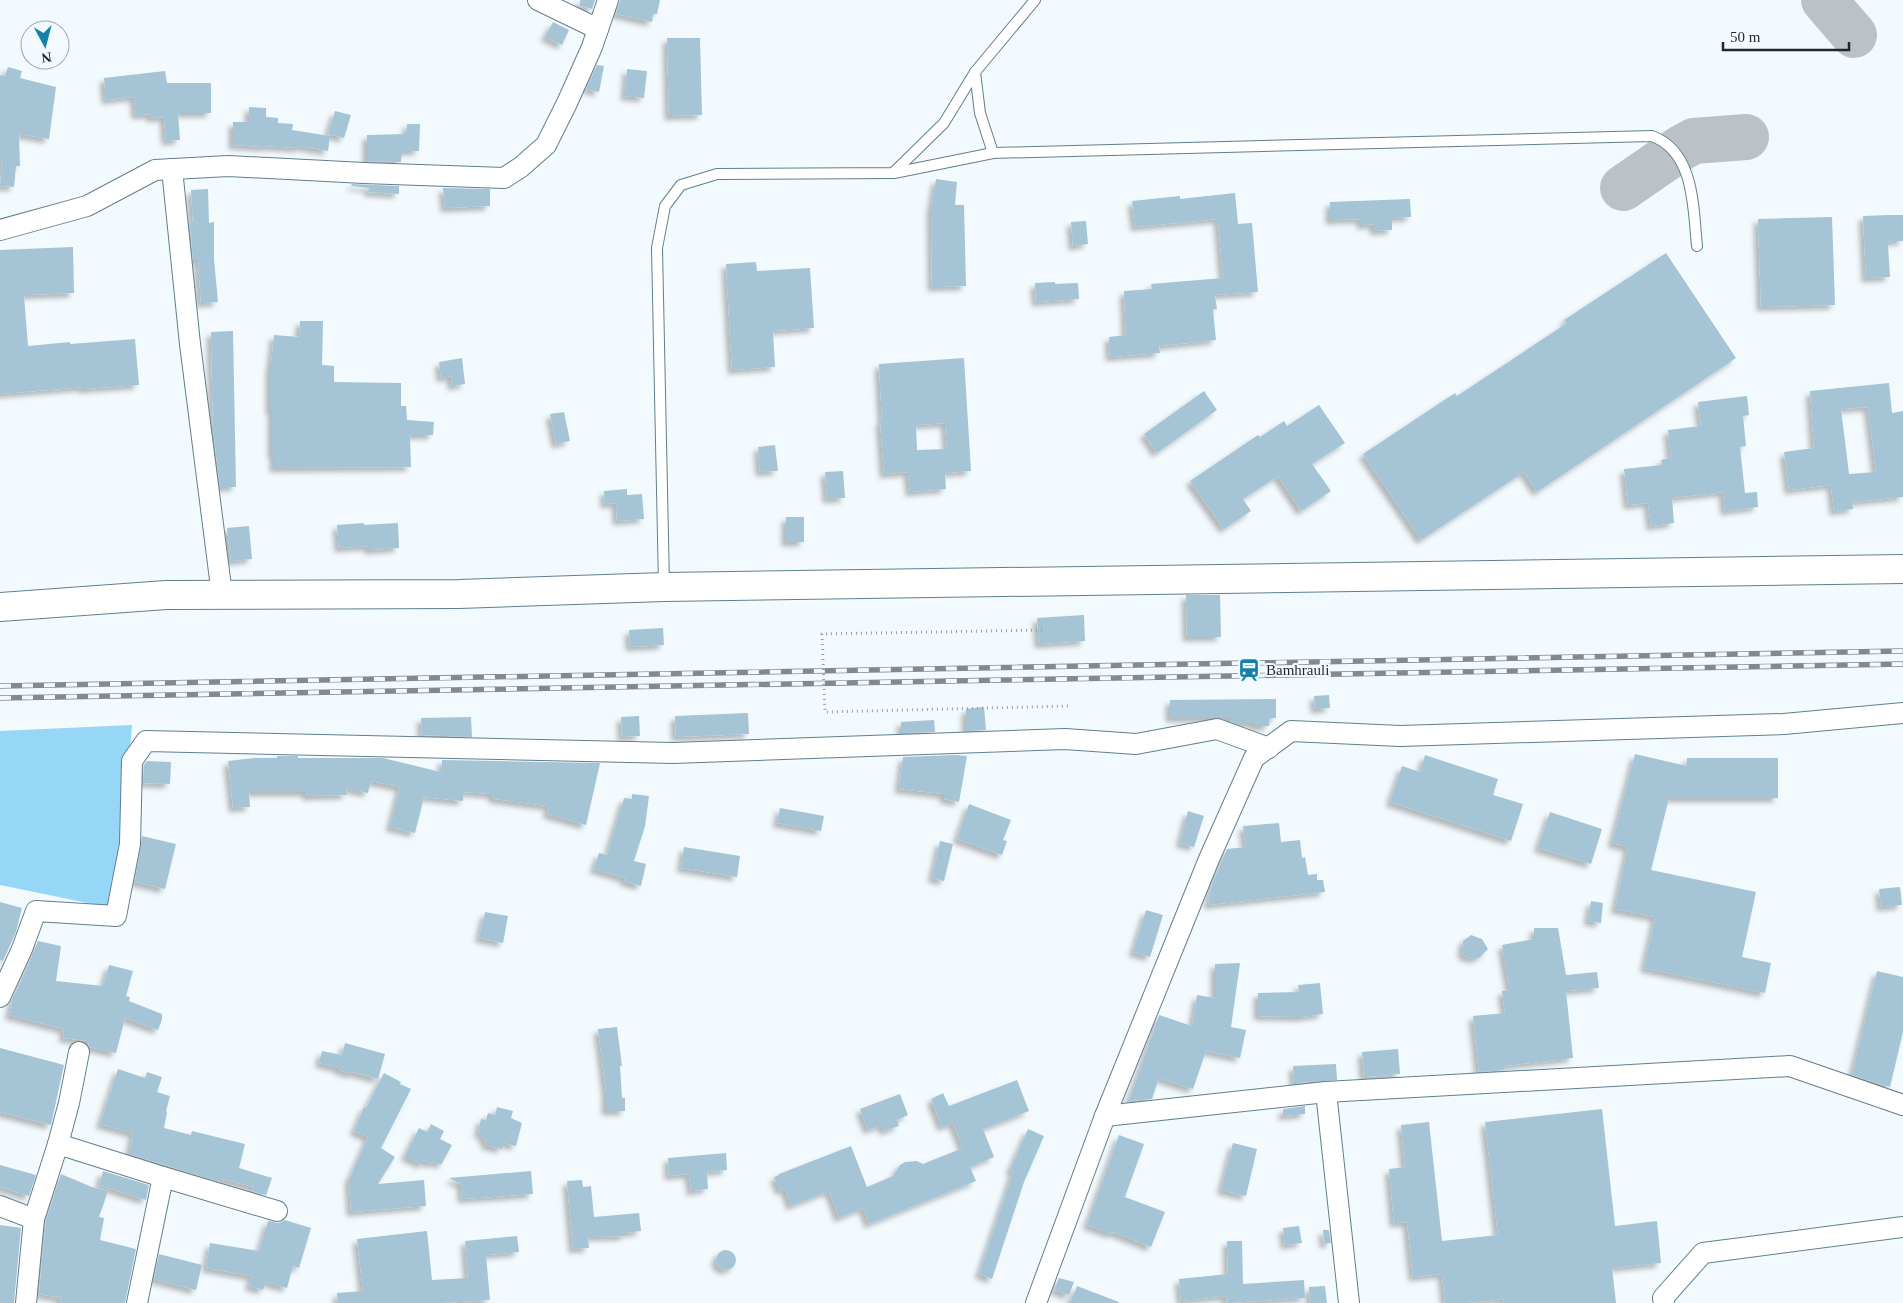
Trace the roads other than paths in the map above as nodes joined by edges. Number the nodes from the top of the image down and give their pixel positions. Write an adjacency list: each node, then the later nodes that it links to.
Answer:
1 (538, 0): 4 (street)
2 (608, 0): 4 (street)
3 (1035, 0): 5 (lane)
4 (598, 29): 7 (street)
5 (975, 72): 6 (lane); 8 (lane)
6 (993, 153): 8 (lane); 10 (lane)
7 (172, 169): 9 (street); 13 (street)
8 (894, 173): 12 (lane)
9 (0, 230)
10 (1697, 246)
11 (1903, 569): 12 (main road)
12 (664, 587): 13 (main road)
13 (222, 595): 14 (main road)
14 (0, 607)
15 (1903, 713): 16 (street)
16 (1269, 748): 17 (street); 21 (street)
17 (0, 997)
18 (79, 1052): 22 (street)
19 (1326, 1092): 20 (street); 21 (street); 31 (street)
20 (1903, 1105)
21 (1104, 1116): 30 (street)
22 (58, 1144): 23 (street); 26 (street)
23 (163, 1178): 25 (street); 29 (street)
24 (0, 1206): 26 (street)
25 (277, 1211)
26 (34, 1219): 28 (street)
27 (1903, 1227): 32 (street)
28 (26, 1303)
29 (137, 1303)
30 (1036, 1303)
31 (1348, 1303)
32 (1664, 1303)

